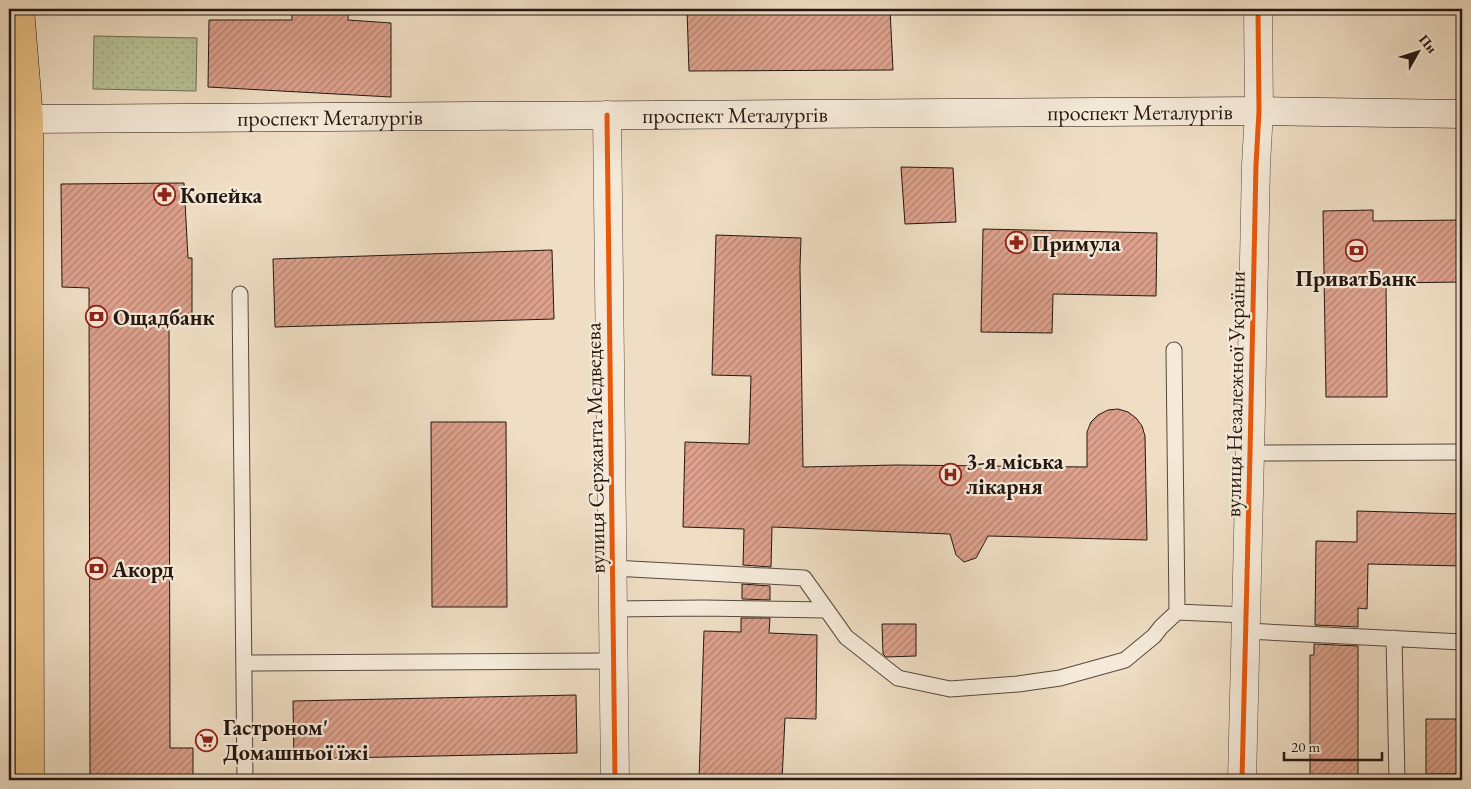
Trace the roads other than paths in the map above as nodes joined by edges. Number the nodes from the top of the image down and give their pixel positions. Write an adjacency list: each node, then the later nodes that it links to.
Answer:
1 (20, 9): 6 (main road)
2 (1258, 9): 3 (street, вулиця Незалежної України)
3 (1259, 111): 4 (street, проспект Металургів); 5 (street, проспект Металургів); 10 (street, вулиця Незалежної України)
4 (1462, 114)
5 (607, 115): 6 (street, проспект Металургів); 11 (street, вулиця Сержанта Медведєва)
6 (19, 118): 20 (main road)
7 (240, 294): 19 (lane)
8 (1174, 350): 14 (lane)
9 (1462, 452): 10 (lane)
10 (1250, 453): 15 (street, вулиця Незалежної України)
11 (612, 568): 12 (street, вулиця Сержанта Медведєва); 13 (lane)
12 (612, 610): 13 (lane); 18 (street, вулиця Сержанта Медведєва)
13 (826, 610): 14 (lane)
14 (1177, 612): 15 (lane)
15 (1246, 623): 16 (lane); 23 (street, вулиця Незалежної України)
16 (1394, 638): 17 (lane); 24 (lane)
17 (1462, 642)
18 (613, 661): 19 (lane); 22 (street, вулиця Сержанта Медведєва)
19 (244, 664): 21 (lane)
20 (30, 780)
21 (245, 780)
22 (615, 780)
23 (1242, 780)
24 (1397, 780)

